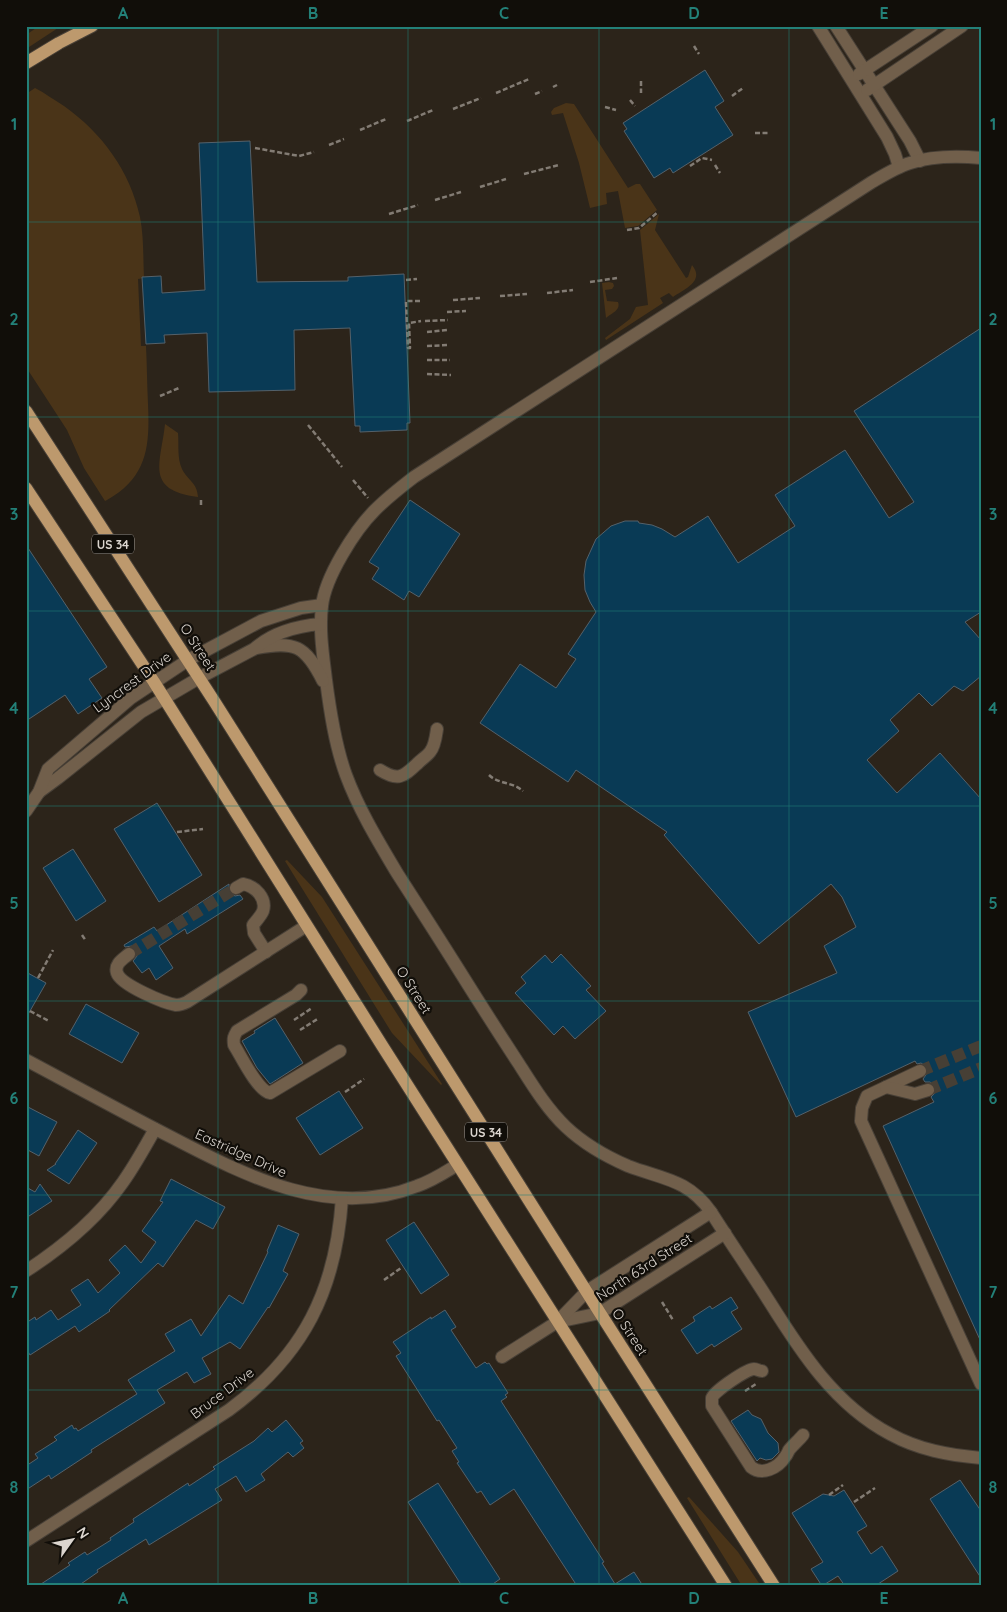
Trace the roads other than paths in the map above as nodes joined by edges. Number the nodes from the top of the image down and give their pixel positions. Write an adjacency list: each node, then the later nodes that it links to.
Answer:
1 (70, 26): 7 (main road)
2 (92, 26): 7 (main road)
3 (818, 26): 10 (street)
4 (836, 26): 9 (street)
5 (932, 26): 9 (street)
6 (962, 26): 11 (street)
7 (59, 43): 8 (main road)
8 (26, 63)
9 (864, 70): 10 (street); 11 (street)
10 (851, 79): 12 (street)
11 (874, 85): 12 (street); 14 (street)
12 (860, 94): 15 (street)
13 (981, 158): 14 (street)
14 (920, 161): 15 (street)
15 (899, 167): 18 (street)
16 (26, 411): 21 (main road, O Street / US 34)
17 (26, 488): 23 (main road, US 34)
18 (322, 605): 19 (street); 21 (street, Lyncrest Drive)
19 (321, 624): 20 (street, Lyncrest Drive); 24 (street)
20 (254, 649): 22 (street, Lyncrest Drive); 24 (street)
21 (188, 660): 22 (main road, O Street / US 34); 23 (street, Lyncrest Drive)
22 (199, 678): 25 (street, Lyncrest Drive); 46 (main road, O Street / US 34)
23 (154, 682): 25 (main road, US 34); 28 (street, Lyncrest Drive)
24 (328, 690): 43 (street)
25 (163, 698): 28 (street, Lyncrest Drive); 31 (main road, US 34)
26 (437, 729): 27 (street)
27 (380, 770)
28 (39, 792): 29 (street, Lyncrest Drive)
29 (26, 811)
30 (236, 888): 32 (street)
31 (306, 926): 32 (street); 41 (main road, US 34)
32 (266, 952): 33 (street)
33 (129, 954)
34 (301, 990): 35 (street)
35 (340, 1051)
36 (26, 1060): 40 (street, Eastridge Drive)
37 (920, 1071): 38 (street)
38 (886, 1087): 39 (street); 51 (street)
39 (928, 1090)
40 (155, 1129): 42 (street, Eastridge Drive); 45 (street)
41 (457, 1165): 42 (street, Eastridge Drive); 48 (main road, US 34)
42 (342, 1198): 54 (street, Bruce Drive)
43 (711, 1212): 44 (street); 46 (street, North 63rd Street)
44 (725, 1233): 47 (street, North 63rd Street); 53 (street)
45 (26, 1271)
46 (586, 1292): 47 (main road, O Street / US 34); 48 (street, North 63rd Street)
47 (600, 1314): 48 (street, North 63rd Street); 56 (main road, O Street / US 34)
48 (557, 1322): 49 (street); 55 (main road, US 34)
49 (502, 1357)
50 (762, 1371): 52 (street)
51 (981, 1384)
52 (803, 1435)
53 (981, 1458)
54 (26, 1541)
55 (726, 1586)
56 (774, 1586)

